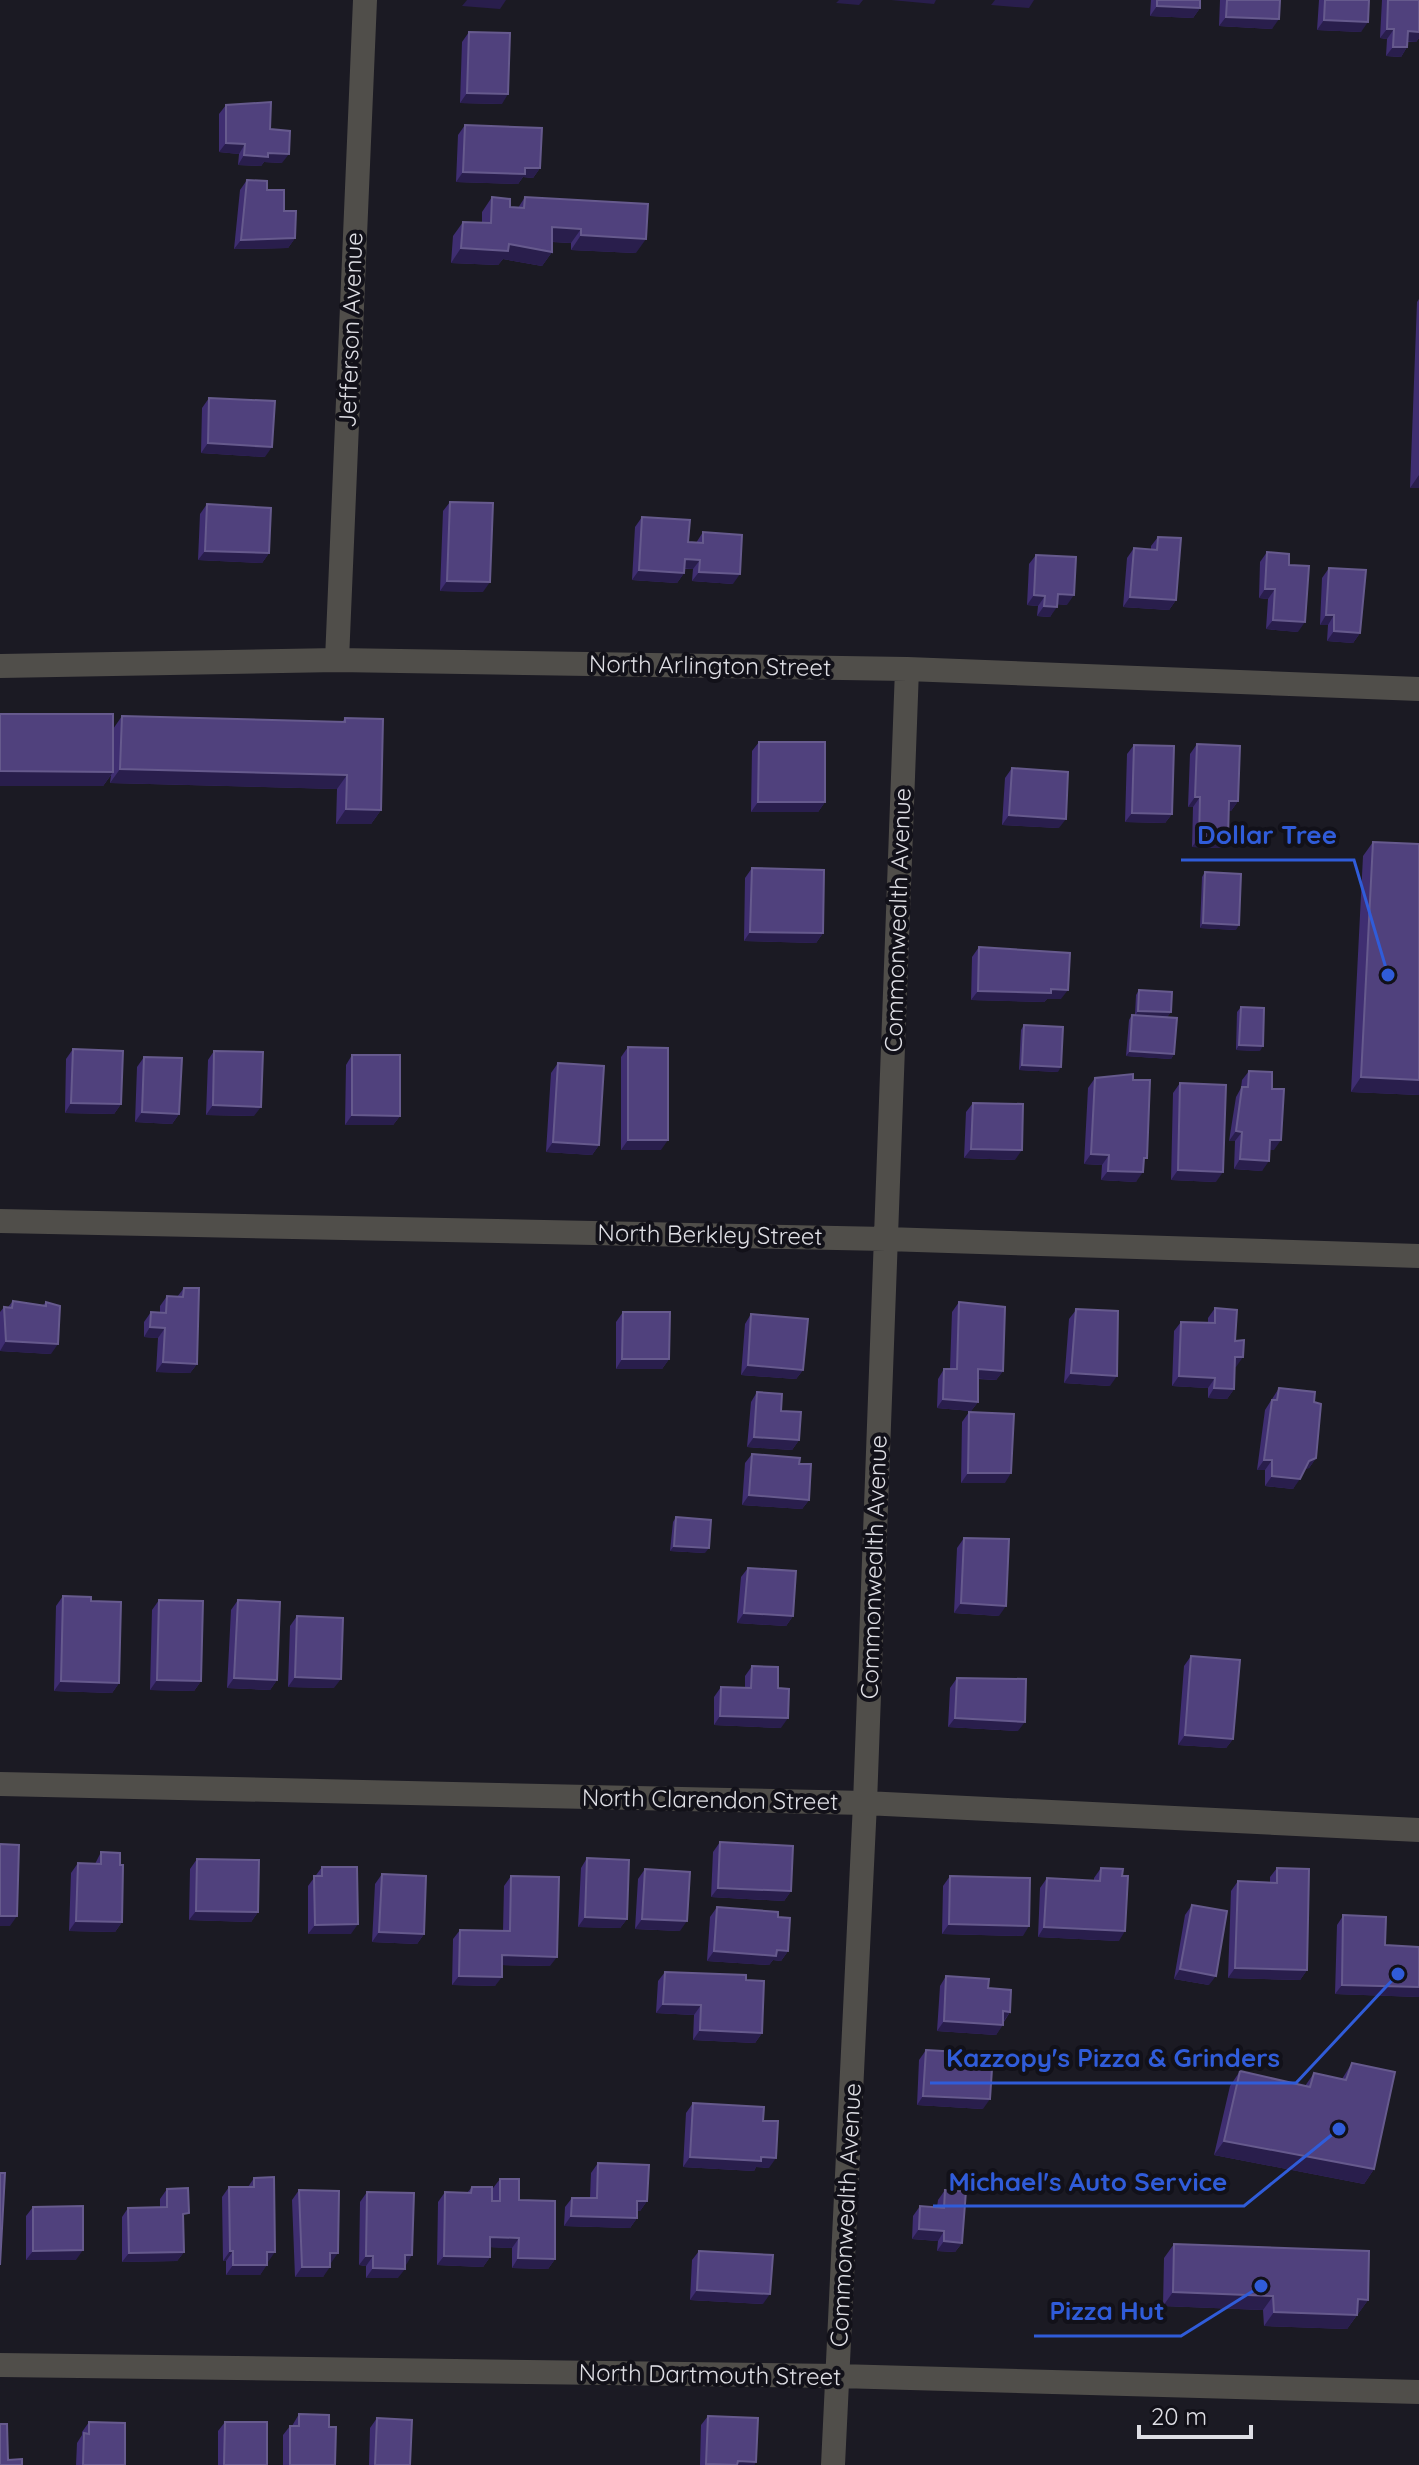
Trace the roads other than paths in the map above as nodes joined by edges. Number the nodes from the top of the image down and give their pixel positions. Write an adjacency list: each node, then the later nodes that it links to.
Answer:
1 (365, 0): 2 (street, Jefferson Avenue)
2 (337, 660): 3 (street, North Arlington Street); 4 (street, North Arlington Street)
3 (0, 666)
4 (907, 669): 5 (street, North Arlington Street); 7 (street, Commonwealth Avenue)
5 (1419, 689)
6 (0, 1221): 7 (street, North Berkley Street)
7 (886, 1239): 8 (street, North Berkley Street); 10 (street, Commonwealth Avenue)
8 (1419, 1256)
9 (0, 1784): 10 (street, North Clarendon Street)
10 (865, 1803): 11 (street, North Clarendon Street); 13 (street, Commonwealth Avenue)
11 (1419, 1830)
12 (0, 2365): 13 (street, North Dartmouth Street)
13 (838, 2376): 14 (street, North Dartmouth Street); 15 (street, Commonwealth Avenue)
14 (1419, 2392)
15 (833, 2465)

